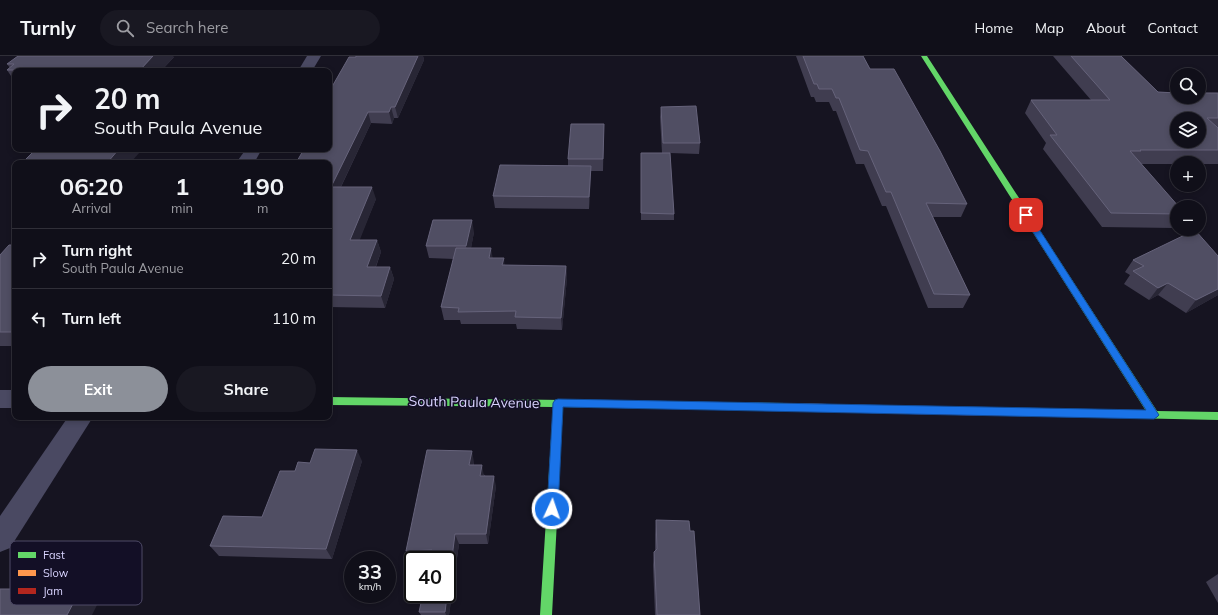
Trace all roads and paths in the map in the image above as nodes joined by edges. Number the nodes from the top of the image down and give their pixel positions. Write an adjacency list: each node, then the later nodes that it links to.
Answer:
1 (314, 56): 3 (street)
2 (924, 56): 8 (street)
3 (307, 68)
4 (0, 398): 5 (street)
5 (12, 398)
6 (332, 401): 7 (street, South Paula Avenue)
7 (558, 403): 8 (street, South Paula Avenue); 12 (street)
8 (1154, 415): 9 (street, South Paula Avenue)
9 (1218, 416)
10 (79, 420): 11 (street)
11 (0, 539)
12 (546, 615)

